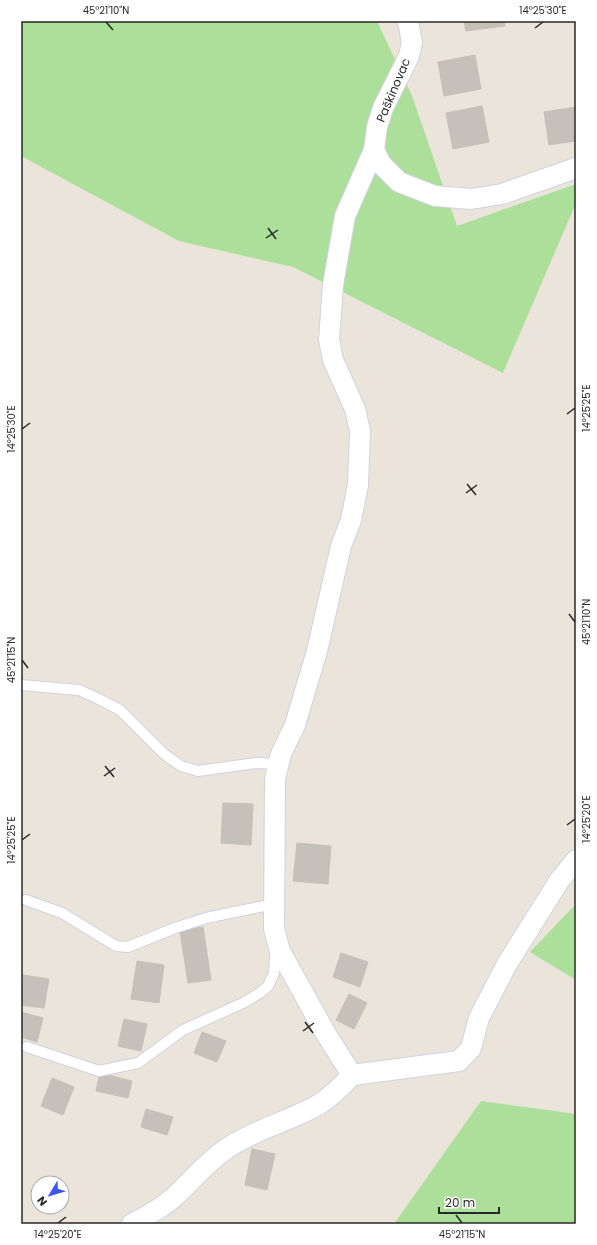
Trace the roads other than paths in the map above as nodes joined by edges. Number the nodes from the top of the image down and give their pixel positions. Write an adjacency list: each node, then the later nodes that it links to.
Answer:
1 (408, 21): 2 (street, Paškinovac)
2 (374, 150): 3 (street); 5 (street, Paškinovac)
3 (576, 168)
4 (21, 685): 5 (lane)
5 (279, 764): 8 (street, Paškinovac)
6 (576, 860): 11 (street)
7 (26, 900): 8 (lane)
8 (274, 904): 9 (street, Paškinovac)
9 (280, 951): 10 (lane); 11 (street, Paškinovac)
10 (27, 1047)
11 (352, 1075): 12 (street)
12 (132, 1224)

